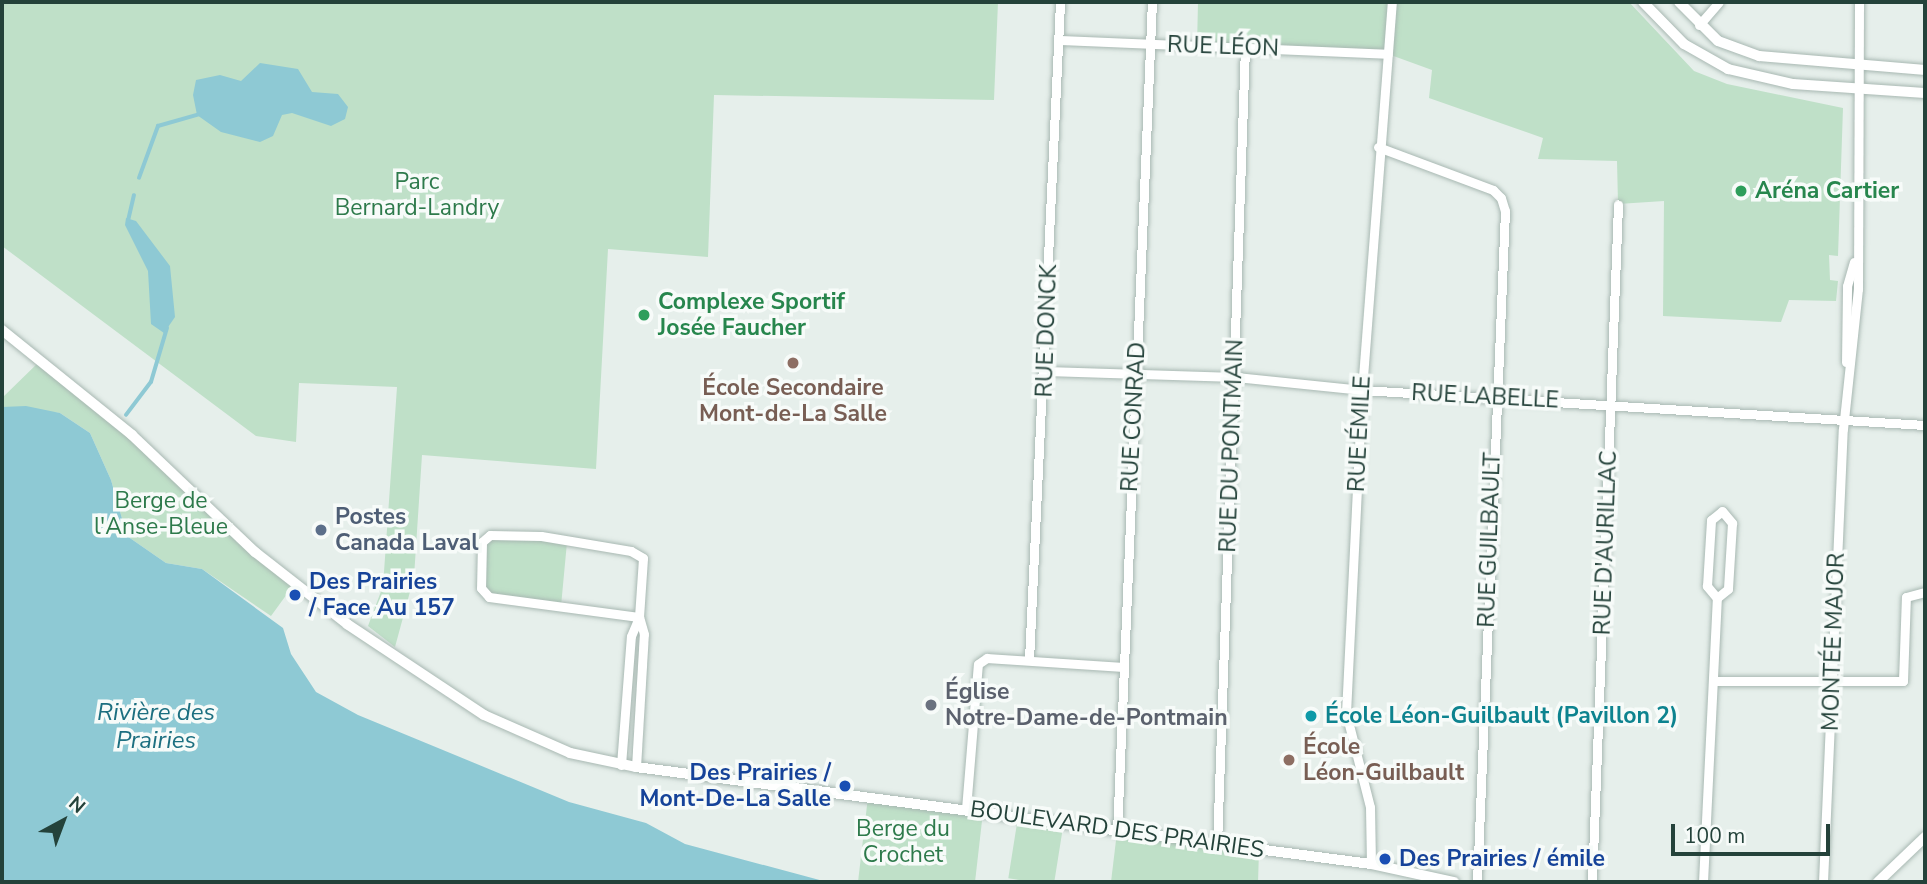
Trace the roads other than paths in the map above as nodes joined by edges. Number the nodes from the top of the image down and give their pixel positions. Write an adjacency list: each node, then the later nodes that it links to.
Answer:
1 (1060, 2): 9 (street, RUE DONCK)
2 (1152, 2): 10 (street, RUE CONRAD)
3 (1392, 2): 12 (street, RUE ÉMILE)
4 (1643, 2): 15 (street)
5 (1679, 2): 8 (street)
6 (1719, 2): 8 (street)
7 (1859, 2): 13 (street, MONTÉE MAJOR)
8 (1699, 25): 13 (street)
9 (1059, 40): 10 (street, RUE LÉON); 20 (street, RUE DONCK)
10 (1150, 44): 11 (street, RUE LÉON); 21 (street, RUE CONRAD)
11 (1245, 48): 12 (street, RUE LÉON); 22 (street, RUE DU PONTMAIN)
12 (1388, 54): 17 (street, RUE ÉMILE)
13 (1859, 65): 14 (street); 15 (street, MONTÉE MAJOR)
14 (1925, 70)
15 (1860, 89): 16 (street); 26 (street, MONTÉE MAJOR)
16 (1925, 93)
17 (1378, 147): 23 (street, RUE ÉMILE); 24 (street, RUE GUILBAULT)
18 (1618, 204): 25 (street, RUE D'AURILLAC)
19 (2, 330): 35 (street, BOULEVARD DES PRAIRIES)
20 (1046, 370): 21 (street, RUE LABELLE); 31 (street, RUE DONCK)
21 (1136, 375): 22 (street, RUE LABELLE); 32 (street, RUE CONRAD)
22 (1236, 377): 23 (street, RUE LABELLE); 40 (street, RUE DU PONTMAIN)
23 (1362, 390): 24 (street, RUE LABELLE); 41 (street, RUE ÉMILE)
24 (1495, 398): 25 (street, RUE LABELLE); 43 (street, RUE GUILBAULT)
25 (1612, 403): 26 (street, RUE LABELLE); 44 (street, RUE D'AURILLAC)
26 (1844, 420): 27 (street, RUE LABELLE); 34 (street, MONTÉE MAJOR)
27 (1925, 425)
28 (1925, 592): 34 (street)
29 (1717, 598): 29 (street); 33 (street)
30 (639, 617): 30 (street); 35 (street); 36 (street)
31 (1029, 660): 32 (street); 37 (street)
32 (1123, 667): 38 (street, RUE CONRAD)
33 (1713, 681): 34 (street); 45 (street)
34 (1833, 684): 46 (street, MONTÉE MAJOR)
35 (621, 765): 36 (street, BOULEVARD DES PRAIRIES)
36 (636, 767): 37 (street, BOULEVARD DES PRAIRIES)
37 (966, 809): 38 (street, BOULEVARD DES PRAIRIES)
38 (1117, 832): 40 (street, BOULEVARD DES PRAIRIES)
39 (1925, 837): 47 (street)
40 (1217, 845): 41 (street, BOULEVARD DES PRAIRIES)
41 (1371, 864): 42 (street, BOULEVARD DES PRAIRIES)
42 (1454, 882)
43 (1477, 882)
44 (1592, 882)
45 (1703, 882)
46 (1823, 882)
47 (1878, 882)

